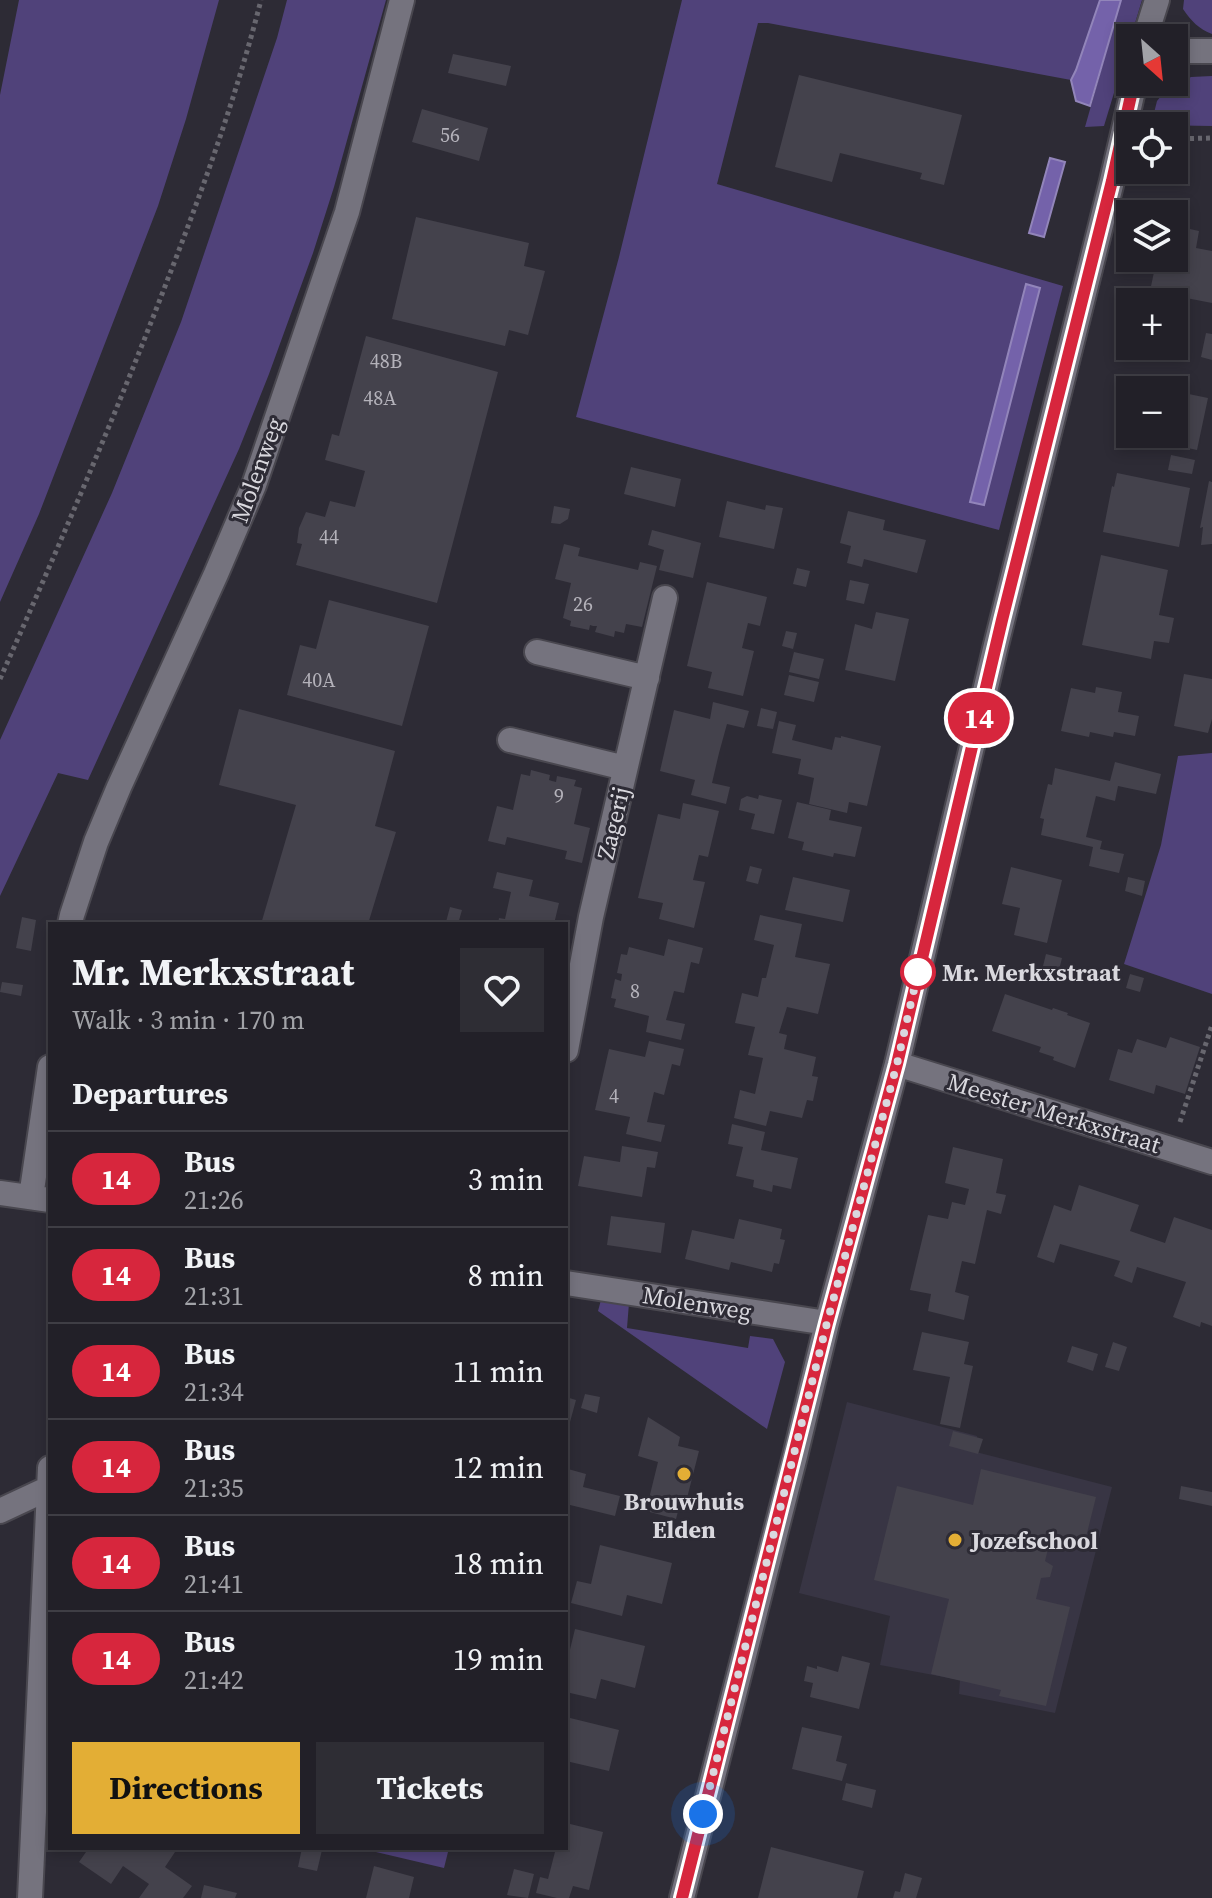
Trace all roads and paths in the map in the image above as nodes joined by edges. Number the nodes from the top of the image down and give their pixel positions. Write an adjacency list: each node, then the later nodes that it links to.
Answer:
1 (261, 0): 13 (path)
2 (402, 0): 16 (street, Molenweg)
3 (1157, 0): 4 (street)
4 (1149, 24)
5 (1188, 51): 6 (street)
6 (1212, 51)
7 (1132, 96): 19 (street)
8 (1212, 138): 9 (path)
9 (1188, 139)
10 (665, 598): 12 (street, Zagerij)
11 (537, 652): 12 (street)
12 (647, 678): 15 (street, Zagerij)
13 (0, 679)
14 (510, 740): 15 (street)
15 (625, 768): 18 (street, Zagerij)
16 (70, 922)
17 (1212, 1025): 21 (path)
18 (568, 1039)
19 (897, 1064): 21 (street, Meester Merkxstraat); 26 (street)
20 (48, 1096): 24 (street)
21 (1171, 1150): 22 (street, Meester Merkxstraat)
22 (1212, 1162)
23 (0, 1193): 24 (street)
24 (41, 1198)
25 (568, 1283): 26 (street, Molenweg)
26 (827, 1323): 31 (street)
27 (48, 1488): 29 (street)
28 (48, 1510): 30 (street)
29 (0, 1511)
30 (30, 1898)
31 (682, 1898)

